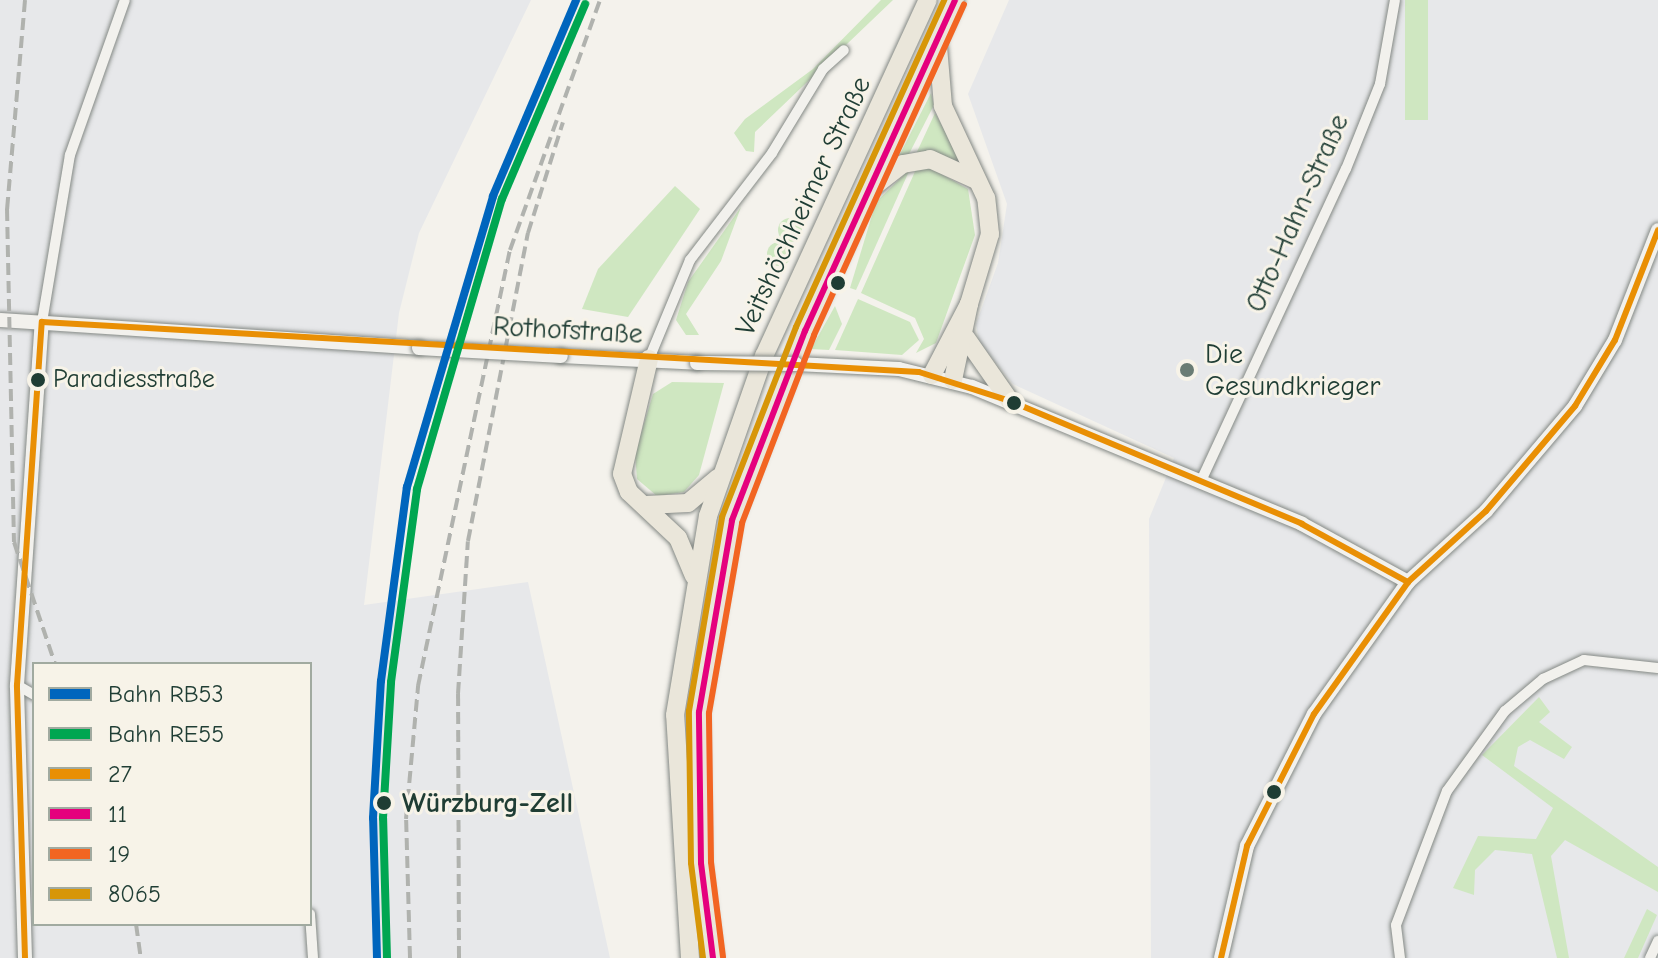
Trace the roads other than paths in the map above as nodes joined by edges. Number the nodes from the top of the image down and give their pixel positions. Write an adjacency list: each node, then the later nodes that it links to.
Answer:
1 (125, 0): 13 (street)
2 (928, 0): 19 (highway, Veitshöchheimer Straße)
3 (955, 0): 5 (highway, Veitshöchheimer Straße)
4 (1395, 0): 20 (street, Otto-Hahn-Straße)
5 (939, 36): 7 (highway); 8 (highway, Veitshöchheimer Straße)
6 (844, 50): 15 (street, Veitshöchheimer Straße)
7 (978, 182): 8 (highway); 11 (highway)
8 (867, 192): 32 (highway, Veitshöchheimer Straße)
9 (1658, 230): 10 (street)
10 (1651, 267): 23 (street)
11 (969, 304): 14 (highway); 16 (highway)
12 (0, 320): 13 (street, Rothofstraße)
13 (42, 322): 15 (street, Rothofstraße, bridge); 25 (street)
14 (966, 338): 17 (highway); 18 (highway)
15 (649, 359): 16 (street, Rothofstraße, bridge); 21 (highway)
16 (932, 375): 17 (street, Rothofstraße)
17 (953, 380): 18 (street, Rothofstraße)
18 (1010, 401): 20 (street, Rothofstraße)
19 (720, 476): 21 (highway); 22 (highway, Veitshöchheimer Straße)
20 (1200, 483): 23 (street, Rothofstraße)
21 (642, 504): 22 (highway)
22 (695, 579): 31 (highway, Veitshöchheimer Straße)
23 (1408, 582): 33 (street)
24 (1658, 668): 34 (street)
25 (17, 685): 26 (street); 29 (street)
26 (32, 694)
27 (311, 926): 30 (street)
28 (1658, 941): 35 (street)
29 (25, 958)
30 (313, 958)
31 (690, 958)
32 (713, 958)
33 (1221, 958)
34 (1400, 958)
35 (1650, 958)

